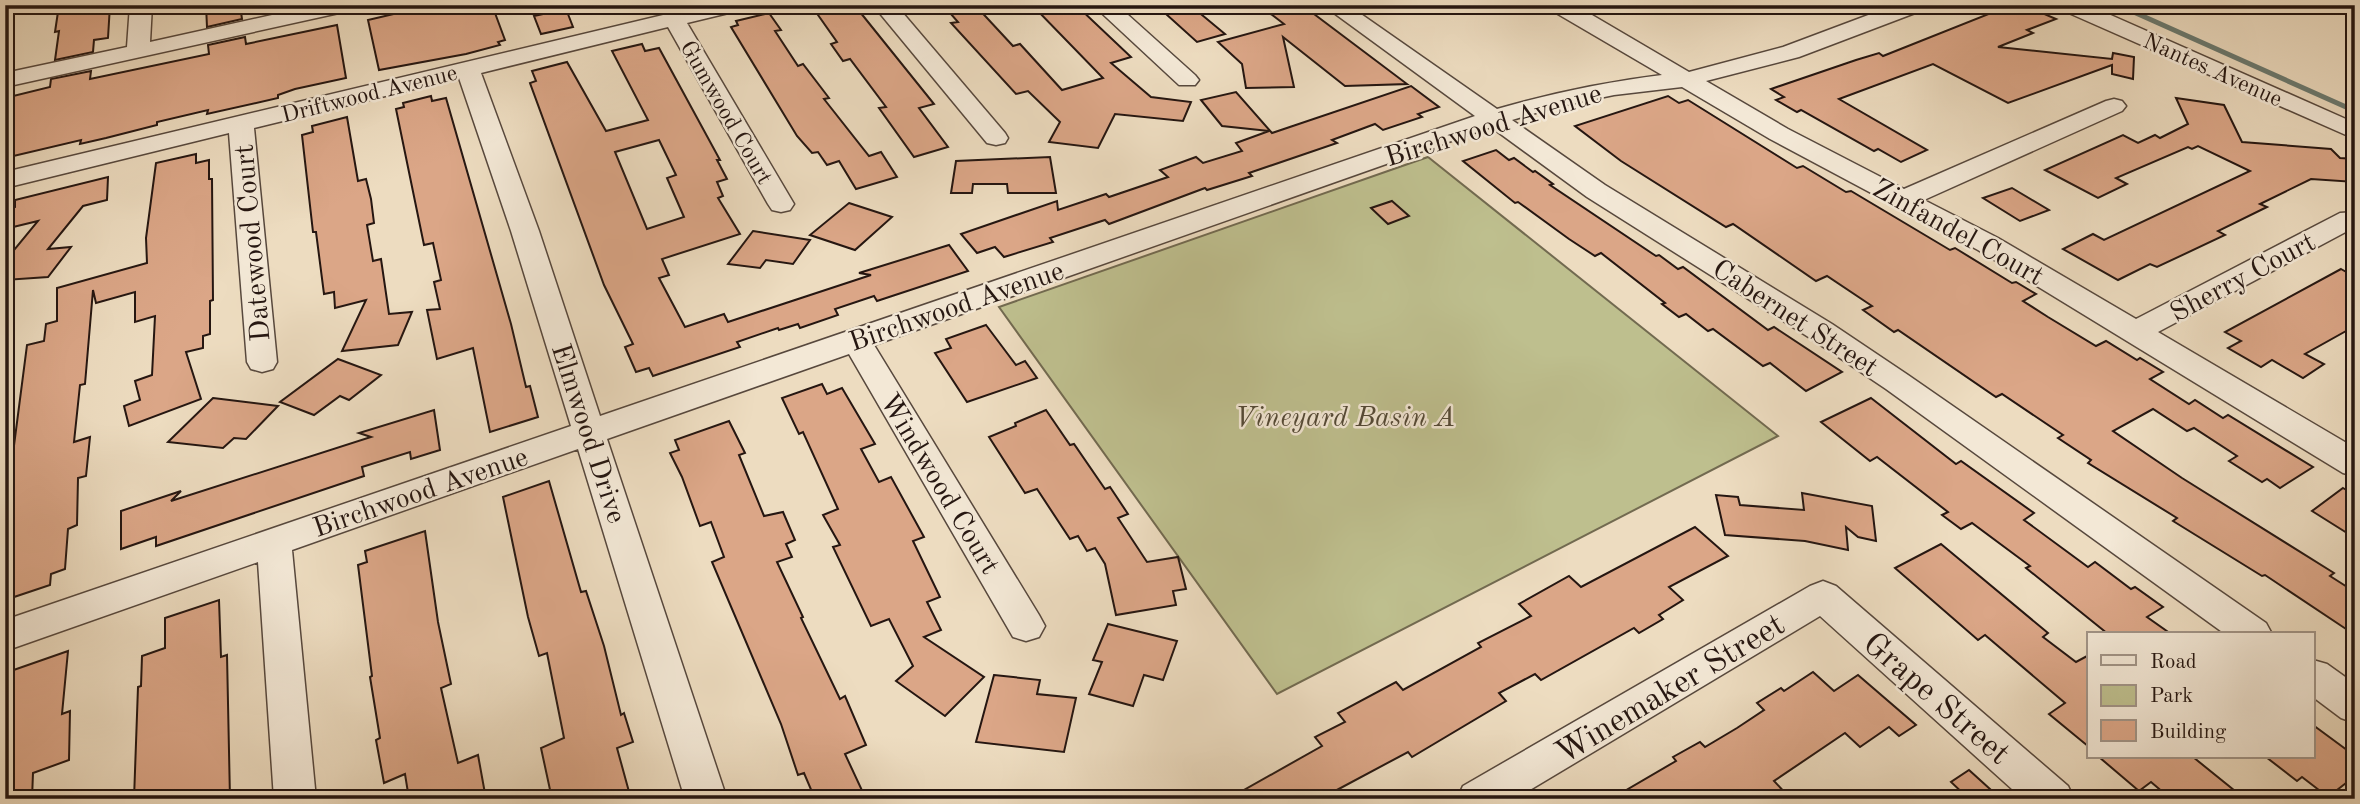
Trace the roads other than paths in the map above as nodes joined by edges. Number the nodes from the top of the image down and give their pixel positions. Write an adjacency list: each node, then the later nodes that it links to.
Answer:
1 (141, 5): 11 (street)
2 (348, 5): 11 (street)
3 (733, 5): 10 (street, Driftwood Avenue)
4 (884, 5): 20 (street)
5 (1104, 5): 14 (street)
6 (1334, 5): 17 (street, Cabernet Street)
7 (1559, 5): 15 (street, Zinfandel Court)
8 (1915, 5): 15 (street, Birchwood Avenue)
9 (2070, 5): 19 (street, Nantes Avenue)
10 (674, 19): 12 (street, Driftwood Avenue); 23 (street, Gumwood Court)
11 (138, 51): 13 (street)
12 (468, 69): 18 (street, Driftwood Avenue); 28 (street, Elmwood Drive)
13 (5, 79)
14 (1186, 80)
15 (1683, 80): 17 (street, Birchwood Avenue); 22 (street, Zinfandel Court)
16 (2114, 106): 22 (street)
17 (1494, 118): 26 (street, Birchwood Avenue); 33 (street, Cabernet Street)
18 (241, 124): 21 (street, Driftwood Avenue); 27 (street, Datewood Court)
19 (2355, 132)
20 (996, 138)
21 (5, 180)
22 (1904, 199): 25 (street, Zinfandel Court)
23 (781, 204)
24 (2350, 219): 25 (street, Sherry Court)
25 (2135, 332): 29 (street, Zinfandel Court)
26 (856, 340): 28 (street, Birchwood Avenue); 32 (street, Windwood Court)
27 (262, 362)
28 (590, 432): 30 (street, Birchwood Avenue); 38 (street, Elmwood Drive)
29 (2355, 464)
30 (274, 542): 34 (street, Birchwood Avenue); 37 (street)
31 (1823, 596): 39 (street, Winemaker Street); 40 (street, Grape Street)
32 (1026, 626)
33 (2250, 632)
34 (5, 636)
35 (2314, 677): 36 (street)
36 (2355, 706)
37 (295, 799)
38 (706, 799)
39 (1478, 799)
40 (2053, 799)

